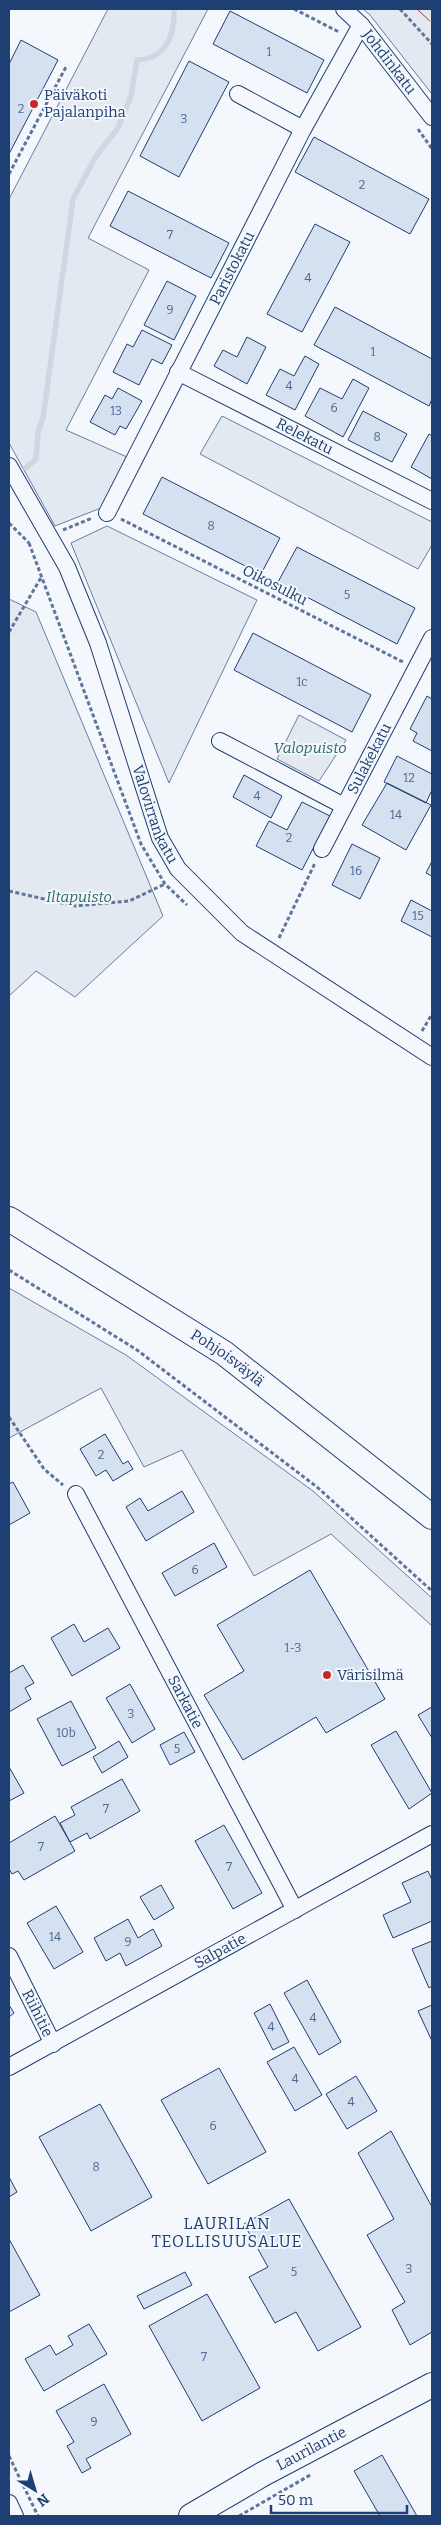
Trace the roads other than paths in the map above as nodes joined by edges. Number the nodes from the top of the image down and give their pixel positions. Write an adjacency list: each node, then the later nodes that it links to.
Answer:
1 (344, 9): 2 (street, Johdinkatu)
2 (357, 32): 4 (street, Johdinkatu); 5 (street, Paristokatu)
3 (238, 94): 5 (street)
4 (432, 117)
5 (302, 129): 6 (street, Paristokatu)
6 (178, 372): 8 (street, Relekatu); 9 (street, Paristokatu)
7 (9, 466): 14 (street, Valovirrankatu)
8 (432, 501)
9 (107, 512)
10 (432, 638): 12 (street, Sulakekatu)
11 (220, 740): 12 (street)
12 (344, 806): 13 (street, Sulakekatu)
13 (322, 849)
14 (432, 1057)
15 (9, 1219): 17 (main road, Pohjoisväylä)
16 (76, 1494): 19 (street, Sarkatie)
17 (432, 1517)
18 (432, 1834): 19 (street, Salpatie)
19 (295, 1910): 21 (street, Salpatie)
20 (9, 1956): 21 (street, Riihitie)
21 (53, 2044): 22 (street, Salpatie)
22 (9, 2067)
23 (432, 2385): 26 (main road, Laurilantie)
24 (9, 2502): 25 (street)
25 (15, 2516)
26 (191, 2516)

